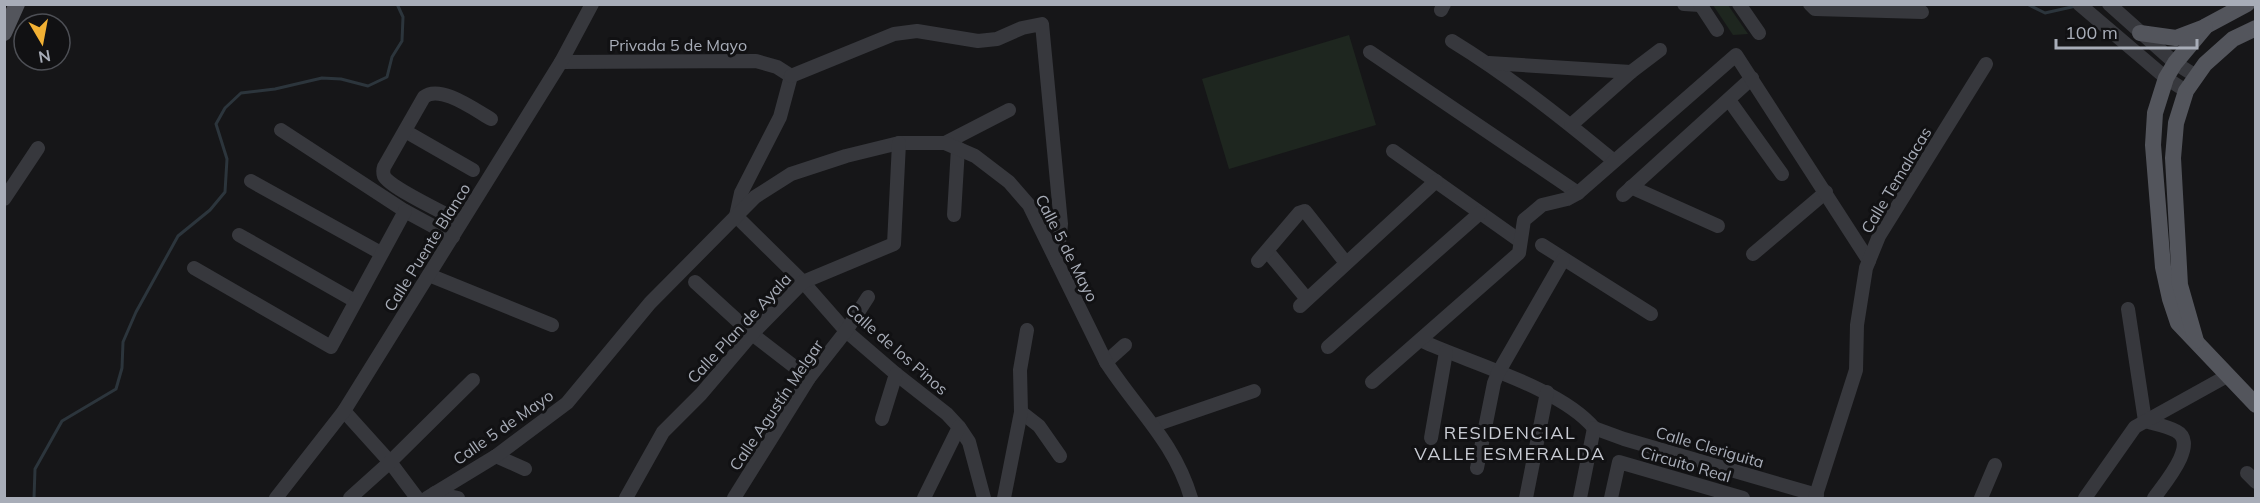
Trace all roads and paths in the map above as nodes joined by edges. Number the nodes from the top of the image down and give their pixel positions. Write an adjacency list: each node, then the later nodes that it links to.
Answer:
1 (17, 4): 14 (main road)
2 (592, 4): 20 (street, Calle Puente Blanco)
3 (1684, 4): 8 (street)
4 (1739, 4): 15 (street)
5 (1810, 4): 10 (street)
6 (2079, 4): 28 (street)
7 (2247, 4): 11 (main road)
8 (1700, 5): 13 (street)
9 (2111, 7): 16 (street)
10 (1922, 13)
11 (2206, 26): 16 (main road); 22 (main road)
12 (2256, 28): 26 (main road)
13 (1717, 30)
14 (4, 33)
15 (1759, 33)
16 (2140, 33): 22 (street)
17 (1452, 41): 21 (street)
18 (1660, 50): 24 (street)
19 (1370, 52): 46 (street)
20 (561, 62): 25 (street, Privada 5 de Mayo); 52 (street, Calle Puente Blanco)
21 (1488, 63): 24 (street); 33 (street)
22 (2175, 63): 26 (street); 28 (main road)
23 (1986, 64): 61 (street, Calle Temalacas)
24 (1630, 72): 33 (street)
25 (791, 76): 51 (street, Calle 5 de Mayo); 62 (street)
26 (2196, 76): 29 (main road)
27 (1752, 78): 30 (street); 40 (street); 45 (street)
28 (2166, 78): 29 (street); 77 (main road)
29 (2186, 91): 77 (main road)
30 (1729, 99): 42 (street); 53 (street)
31 (1009, 110): 37 (street)
32 (491, 119): 35 (street)
33 (1571, 125): 40 (street)
34 (281, 130): 48 (street)
35 (405, 131): 41 (street); 52 (street)
36 (899, 143): 37 (street, Calle 5 de Mayo); 51 (street, Calle 5 de Mayo); 67 (street, Calle Plan de Ayala)
37 (951, 146): 50 (street); 62 (street, Calle 5 de Mayo)
38 (38, 148): 47 (street)
39 (1393, 151): 44 (street)
40 (1614, 161): 46 (street)
41 (473, 170)
42 (1782, 174)
43 (251, 181): 58 (street)
44 (1436, 181): 49 (street); 63 (street)
45 (1826, 192): 59 (street); 61 (street)
46 (1578, 193): 56 (street)
47 (4, 199)
48 (405, 211): 55 (street); 58 (street)
49 (1480, 213): 56 (street); 79 (street)
50 (954, 215)
51 (736, 216): 67 (street, Calle de los Pinos); 99 (street, Calle 5 de Mayo)
52 (462, 222): 55 (street, Calle Puente Blanco)
53 (1718, 226)
54 (239, 235): 69 (street)
55 (453, 237): 65 (street, Calle Puente Blanco)
56 (1520, 241): 76 (street)
57 (1542, 245): 60 (street)
58 (381, 253): 69 (street)
59 (1753, 254)
60 (1563, 260): 71 (street); 82 (street)
61 (1869, 261): 107 (street, Calle Temalacas)
62 (1056, 263): 81 (street, Calle 5 de Mayo)
63 (1346, 264): 63 (street)
64 (194, 268): 69 (street)
65 (429, 275): 72 (street); 91 (street, Calle Puente Blanco)
66 (695, 282): 75 (street)
67 (803, 282): 74 (street, Calle de los Pinos); 75 (street, Calle Plan de Ayala)
68 (868, 297): 74 (street, Calle Agustín Melgar)
69 (355, 301)
70 (2128, 309): 94 (street)
71 (1651, 314)
72 (552, 325)
73 (1027, 330): 92 (street)
74 (846, 331): 83 (street, Calle de los Pinos); 85 (street, Calle Agustín Melgar)
75 (752, 334): 85 (street); 112 (street, Calle Plan de Ayala)
76 (1422, 341): 80 (street); 87 (street)
77 (2196, 342): 84 (main road)
78 (1125, 345): 81 (street)
79 (1328, 347)
80 (1446, 352): 82 (street); 98 (street)
81 (1106, 362): 95 (street, Calle 5 de Mayo)
82 (1498, 373): 89 (street); 103 (street)
83 (896, 374): 93 (street); 96 (street, Calle de los Pinos)
84 (2227, 376): 90 (main road); 94 (street)
85 (809, 378): 113 (street, Calle Agustín Melgar)
86 (473, 380): 101 (street)
87 (1372, 382)
88 (1254, 391): 95 (street)
89 (1546, 392): 97 (street); 118 (street)
90 (2256, 405)
91 (344, 411): 101 (street); 108 (street, Calle Puente Blanco)
92 (1021, 412): 100 (street); 116 (street)
93 (882, 419)
94 (2145, 421): 123 (street); 124 (street)
95 (1155, 425): 117 (street, Calle 5 de Mayo)
96 (959, 427): 114 (street); 115 (street, Calle de los Pinos)
97 (1594, 428): 107 (street, Calle Cleriguita); 119 (street)
98 (1431, 438)
99 (495, 456): 104 (street); 105 (street, Calle 5 de Mayo)
100 (1060, 456)
101 (390, 462): 109 (street); 110 (street)
102 (1995, 465): 122 (street)
103 (1477, 468)
104 (525, 469)
105 (431, 496): 111 (street)
106 (1727, 496): 120 (street, Circuito Real); 121 (street, Circuito Real)
107 (1816, 497)
108 (276, 498)
109 (350, 498)
110 (417, 498)
111 (458, 498)
112 (626, 498)
113 (734, 498)
114 (924, 498)
115 (984, 498)
116 (1004, 498)
117 (1191, 498)
118 (1526, 498)
119 (1580, 498)
120 (1611, 498)
121 (1743, 498)
122 (1981, 498)
123 (2085, 498)
124 (2154, 498)

